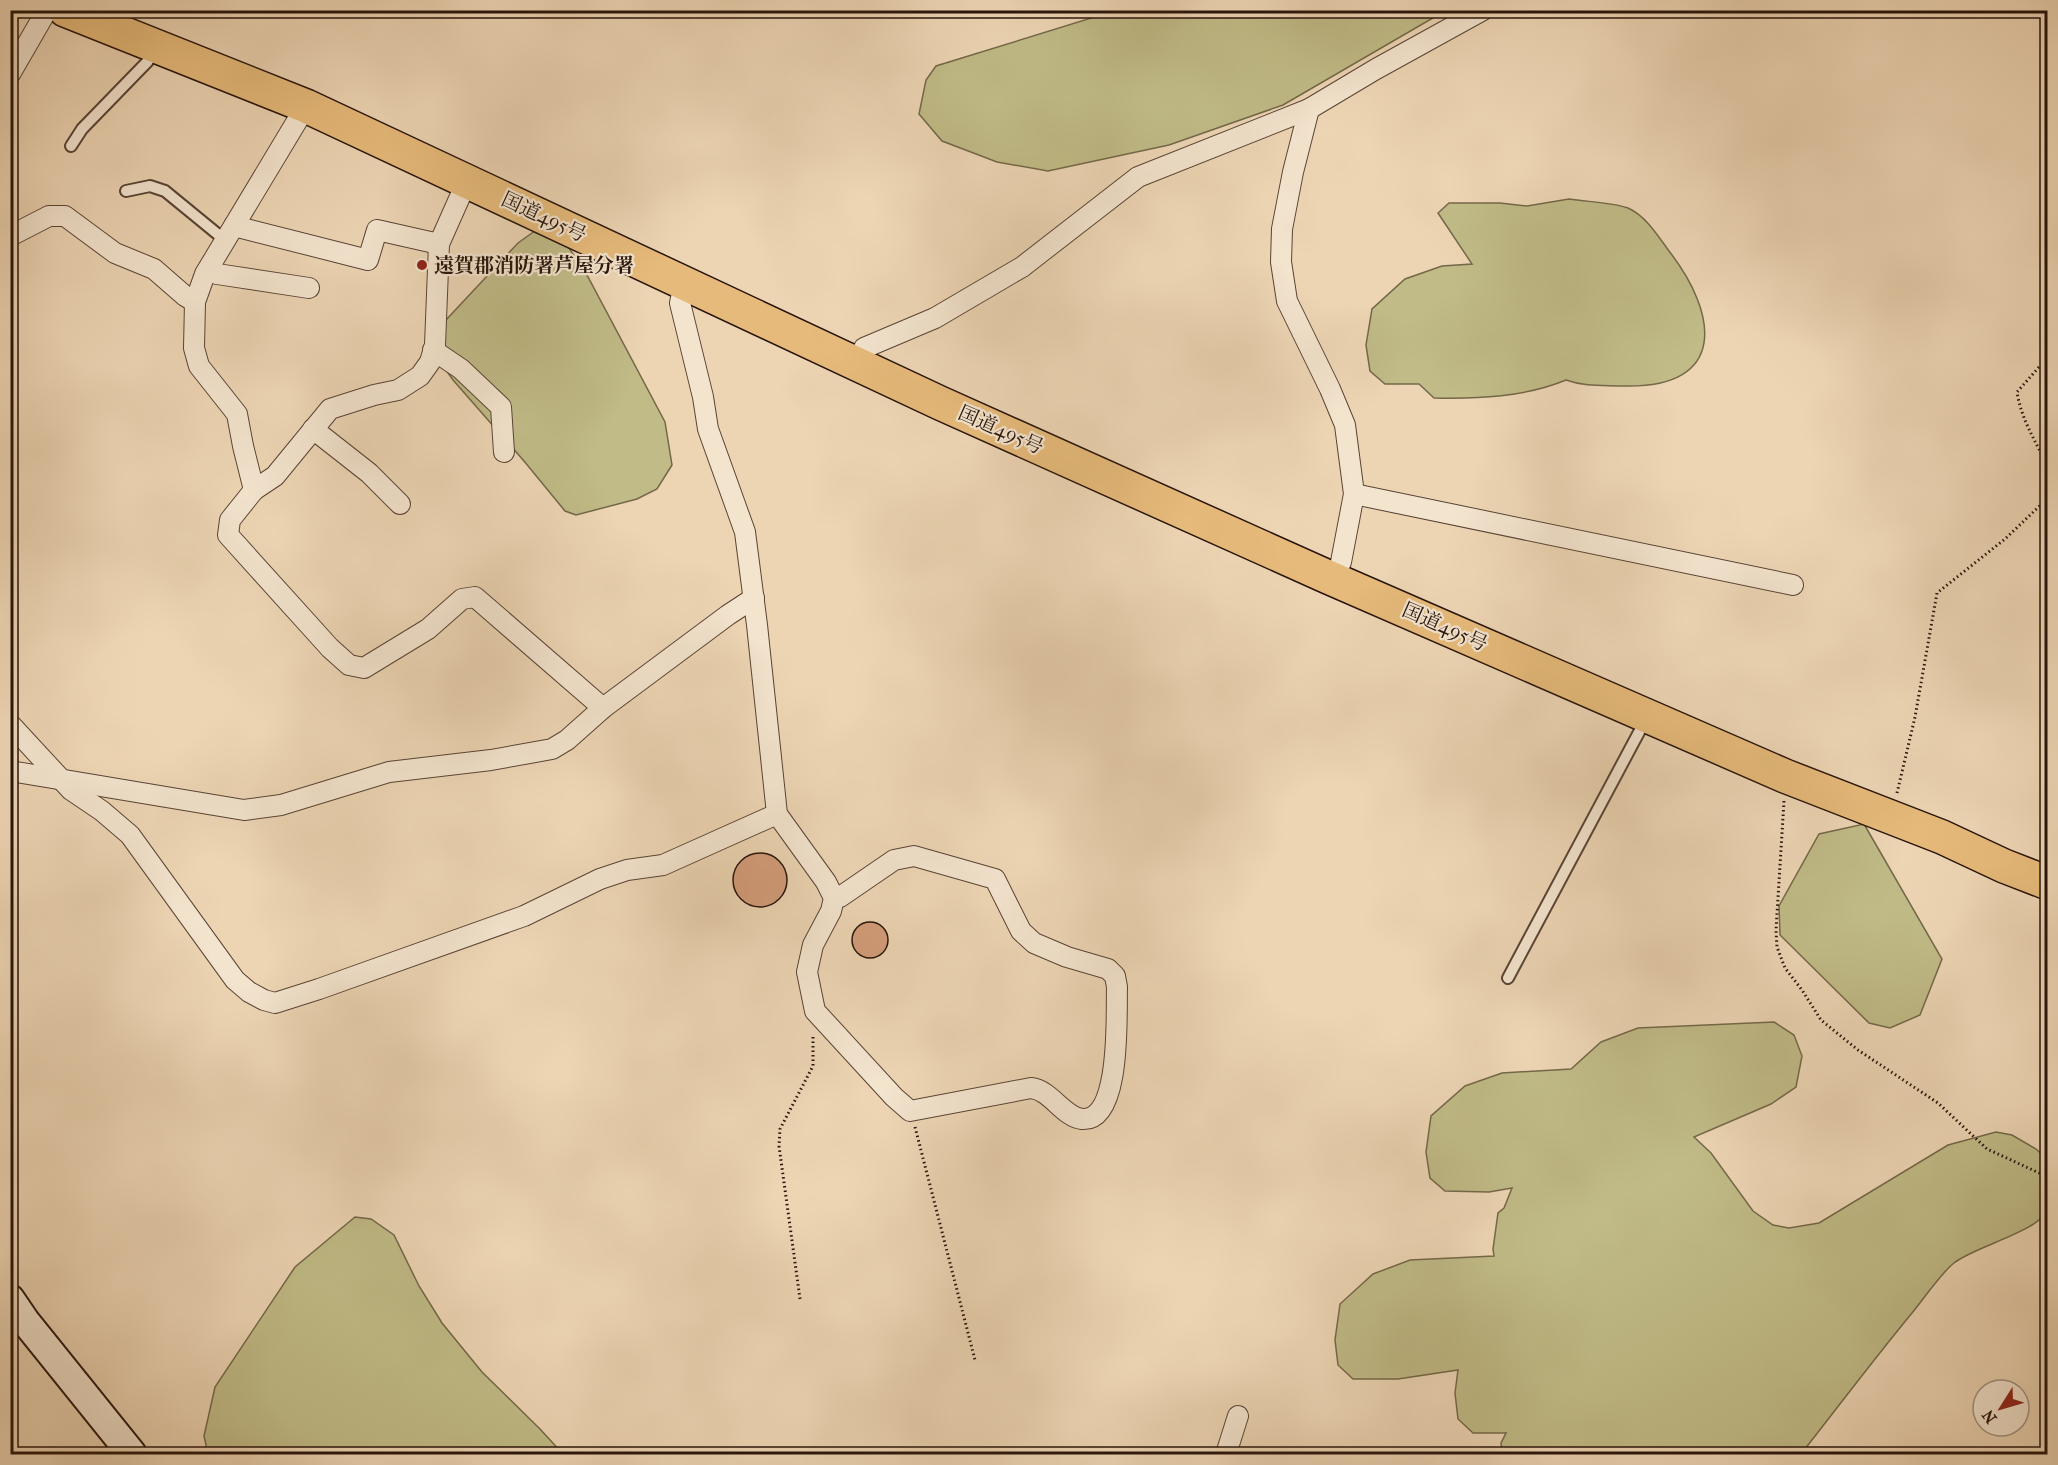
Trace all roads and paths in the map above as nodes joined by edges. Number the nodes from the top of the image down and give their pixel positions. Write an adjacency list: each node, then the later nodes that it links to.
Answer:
1 (47, 10): 6 (street)
2 (65, 10): 5 (highway, 国道495号)
3 (120, 10): 21 (highway, 国道495号)
4 (1483, 10): 8 (street)
5 (155, 46): 7 (highway, 国道495号); 9 (lane)
6 (10, 74)
7 (306, 106): 10 (highway, 国道495号); 14 (street)
8 (1309, 109): 21 (street); 28 (street)
9 (71, 146)
10 (467, 181): 16 (street); 18 (highway, 国道495号)
11 (126, 191): 14 (lane)
12 (2048, 207): 13 (path)
13 (2048, 217)
14 (230, 234): 16 (street); 17 (street)
15 (12, 235): 20 (street)
16 (439, 244): 22 (street)
17 (208, 270): 19 (street); 20 (street)
18 (684, 282): 33 (street); 35 (highway, 国道495号)
19 (309, 288)
20 (195, 302): 27 (street)
21 (864, 348): 31 (highway, 国道495号)
22 (433, 350): 24 (street); 25 (street)
23 (2048, 357): 26 (path)
24 (314, 429): 27 (street); 30 (street)
25 (504, 452)
26 (2048, 466)
27 (254, 490): 34 (street)
28 (1354, 494): 31 (street); 32 (street)
29 (2048, 498): 40 (path)
30 (400, 504)
31 (1341, 562): 40 (highway, 国道495号)
32 (1793, 585)
33 (754, 598): 34 (street); 41 (street)
34 (603, 708): 39 (street)
35 (1647, 716): 38 (highway, 国道495号); 45 (lane)
36 (10, 724): 39 (street)
37 (10, 771): 39 (street)
38 (1785, 776): 42 (highway, 国道495号); 48 (path)
39 (59, 778): 41 (street)
40 (1894, 805): 42 (highway, 国道495号)
41 (777, 814): 44 (street)
42 (1942, 837): 43 (highway, 国道495号)
43 (2048, 883)
44 (834, 898): 46 (street); 47 (street)
45 (1508, 978)
46 (815, 1011): 47 (street); 50 (path)
47 (910, 1111): 51 (path)
48 (2048, 1177)
49 (10, 1299): 53 (street)
50 (800, 1299)
51 (975, 1360)
52 (1238, 1416): 54 (street)
53 (132, 1455)
54 (1226, 1455)

